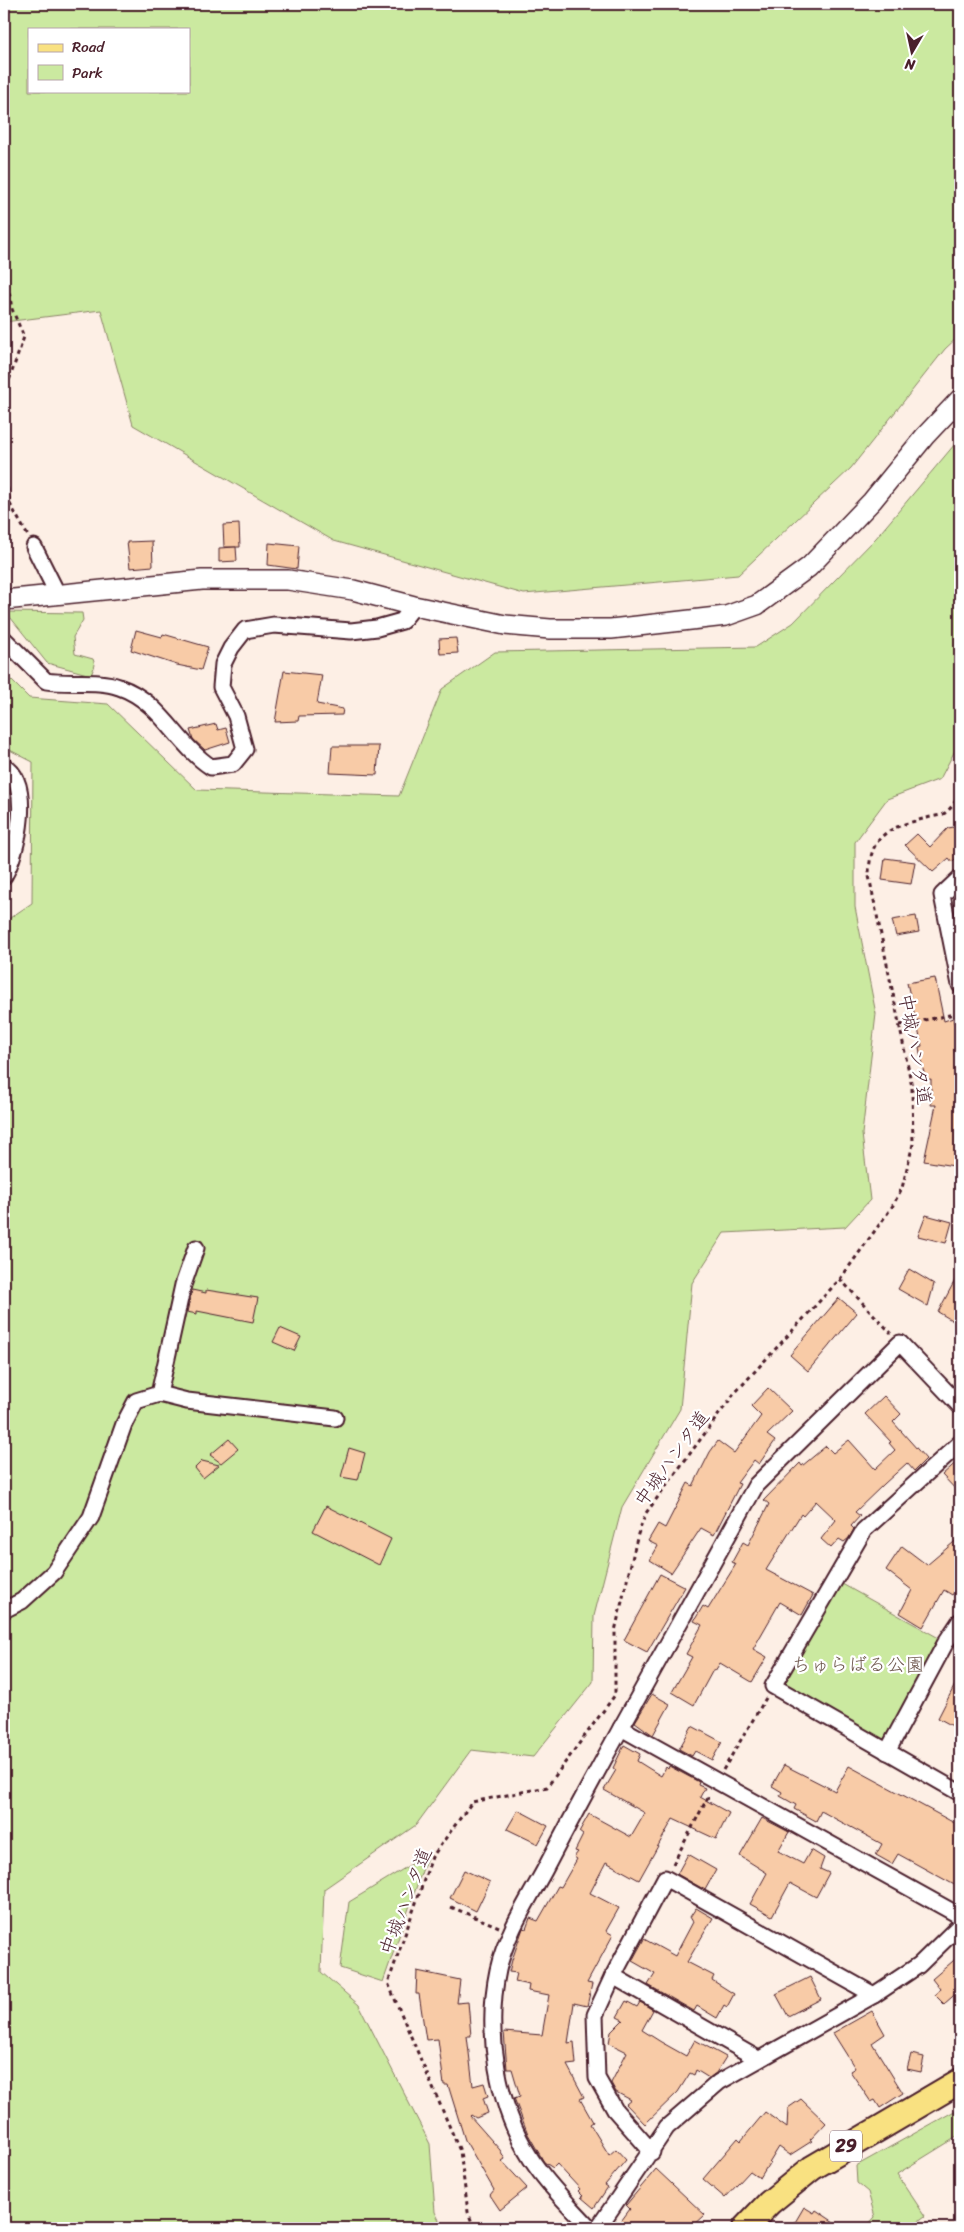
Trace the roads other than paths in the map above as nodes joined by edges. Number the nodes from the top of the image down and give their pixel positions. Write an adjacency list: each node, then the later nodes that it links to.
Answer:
1 (960, 399): 5 (street)
2 (34, 547): 3 (street)
3 (57, 593): 4 (street); 5 (street)
4 (4, 600)
5 (414, 606): 6 (street)
6 (4, 639)
7 (4, 766): 8 (street)
8 (4, 876)
9 (960, 878): 10 (street)
10 (960, 985)
11 (196, 1248): 12 (street)
12 (159, 1394): 14 (street); 16 (street)
13 (960, 1406): 18 (street)
14 (334, 1418)
15 (960, 1443): 19 (street)
16 (4, 1610)
17 (960, 1621): 19 (street)
18 (621, 1728): 21 (street); 28 (street)
19 (887, 1752): 20 (street)
20 (960, 1793)
21 (960, 1916)
22 (960, 1926): 24 (street)
23 (613, 1976): 24 (street); 25 (street); 27 (street)
24 (874, 1995): 25 (street)
25 (758, 2059): 27 (street)
26 (960, 2081): 30 (main road, 29)
27 (652, 2152): 29 (street)
28 (590, 2228)
29 (598, 2228)
30 (745, 2228)

